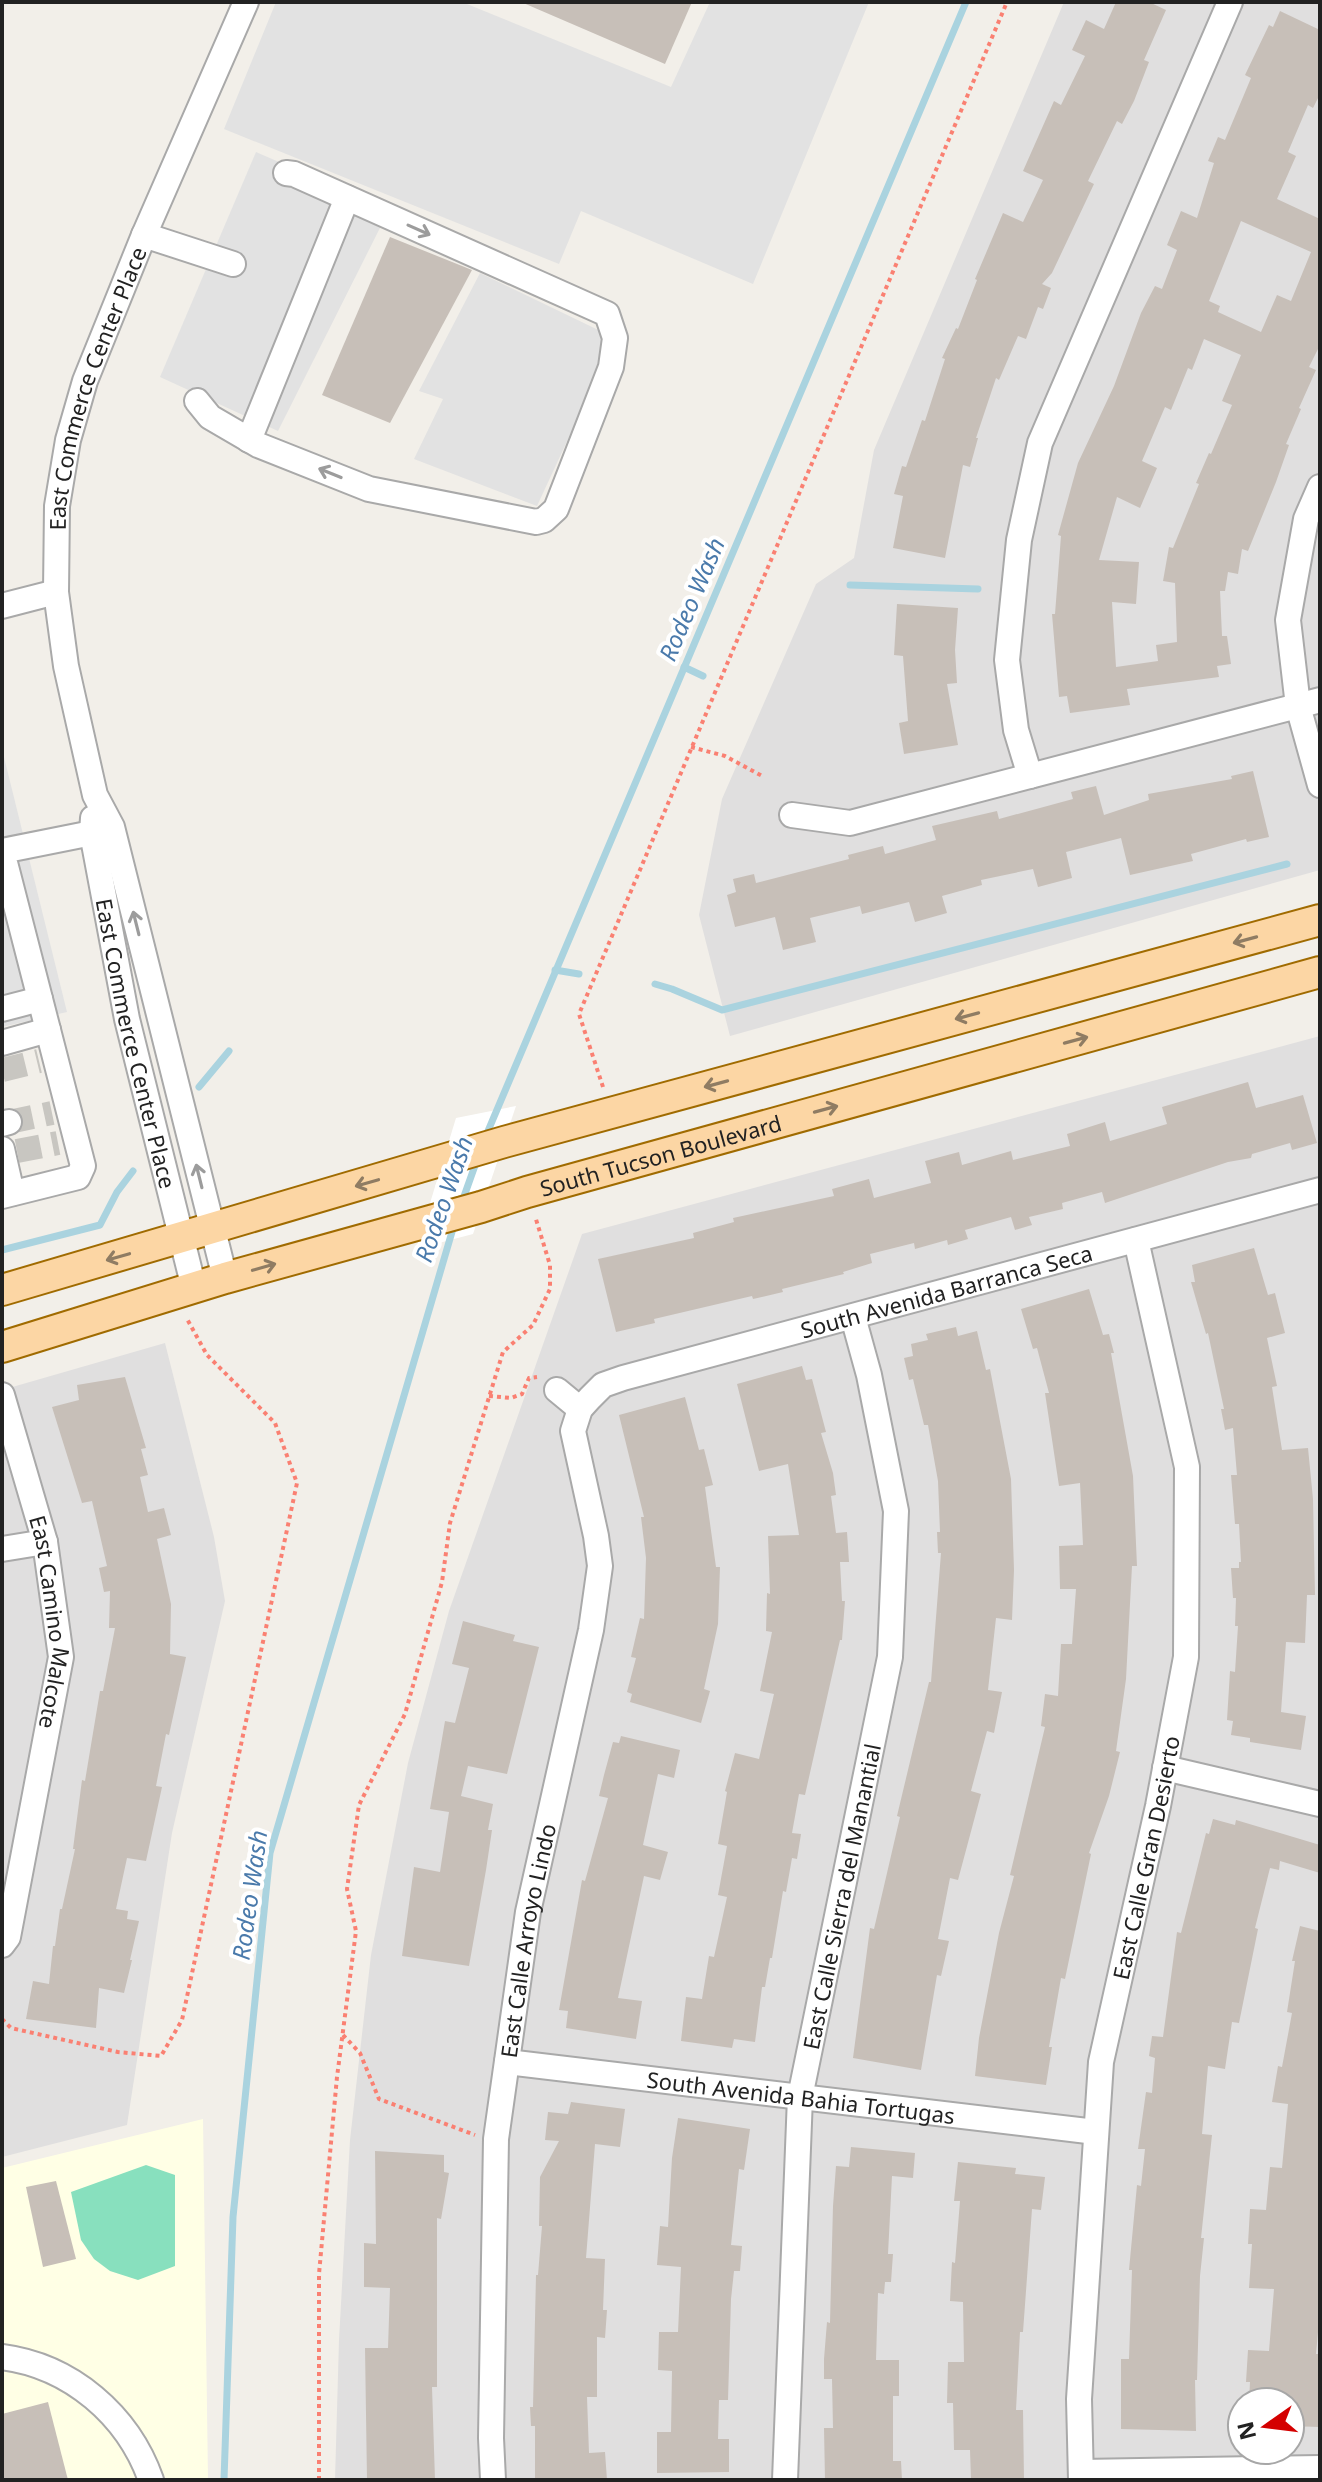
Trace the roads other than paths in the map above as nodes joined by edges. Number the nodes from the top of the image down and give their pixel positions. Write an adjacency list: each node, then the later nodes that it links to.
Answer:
1 (246, 2): 5 (street, East Commerce Center Place)
2 (1230, 2): 13 (street)
3 (286, 173): 4 (street)
4 (347, 198): 8 (street); 8 (street, one-way to 8)
5 (144, 235): 6 (street); 10 (street, East Commerce Center Place)
6 (233, 264)
7 (197, 401): 8 (street)
8 (249, 440)
9 (1320, 487): 12 (street)
10 (56, 592): 11 (street); 15 (street, East Commerce Center Place)
11 (2, 606)
12 (1309, 703): 13 (street); 14 (street)
13 (1030, 776): 16 (street)
14 (1320, 785)
15 (95, 795): 17 (street, East Commerce Center Place); 27 (street, East Commerce Center Place, one-way to 15)
16 (792, 815)
17 (92, 833): 20 (street); 28 (street, East Commerce Center Place)
18 (1320, 920): 27 (main road, one-way to 27)
19 (1320, 972): 30 (main road, South Tucson Boulevard, one-way to 19)
20 (40, 999): 21 (street); 22 (street)
21 (2, 1009)
22 (48, 1030): 23 (street); 26 (street)
23 (2, 1043)
24 (8, 1152): 26 (street)
25 (1320, 1190): 29 (street, South Avenida Barranca Seca)
26 (7, 1194)
27 (212, 1228): 28 (main road); 30 (street, East Commerce Center Place)
28 (181, 1239): 31 (street, East Commerce Center Place); 32 (main road, one-way to 32)
29 (1136, 1240): 33 (street, South Avenida Barranca Seca); 40 (street, East Calle Gran Desierto)
30 (225, 1278): 31 (main road, South Tucson Boulevard)
31 (194, 1288): 34 (main road, South Tucson Boulevard)
32 (2, 1290)
33 (853, 1317): 37 (street, South Avenida Barranca Seca); 44 (street, East Calle Sierra del Manantial)
34 (2, 1347)
35 (557, 1390): 37 (street)
36 (2, 1395): 38 (street, East Camino Malcote)
37 (580, 1409): 43 (street, East Calle Arroyo Lindo)
38 (45, 1542): 39 (street); 42 (street, East Camino Malcote)
39 (2, 1549)
40 (1165, 1768): 41 (street); 45 (street, East Calle Gran Desierto)
41 (1320, 1804)
42 (2, 1945)
43 (507, 2062): 44 (street, South Avenida Bahia Tortugas); 50 (street, East Calle Arroyo Lindo)
44 (800, 2097): 45 (street, South Avenida Bahia Tortugas); 51 (street, East Calle Sierra del Manantial)
45 (1096, 2132): 48 (street, East Calle Gran Desierto)
46 (2, 2357): 49 (street)
47 (1320, 2468): 48 (street)
48 (1081, 2476)
49 (151, 2480)
50 (493, 2480)
51 (785, 2480)

